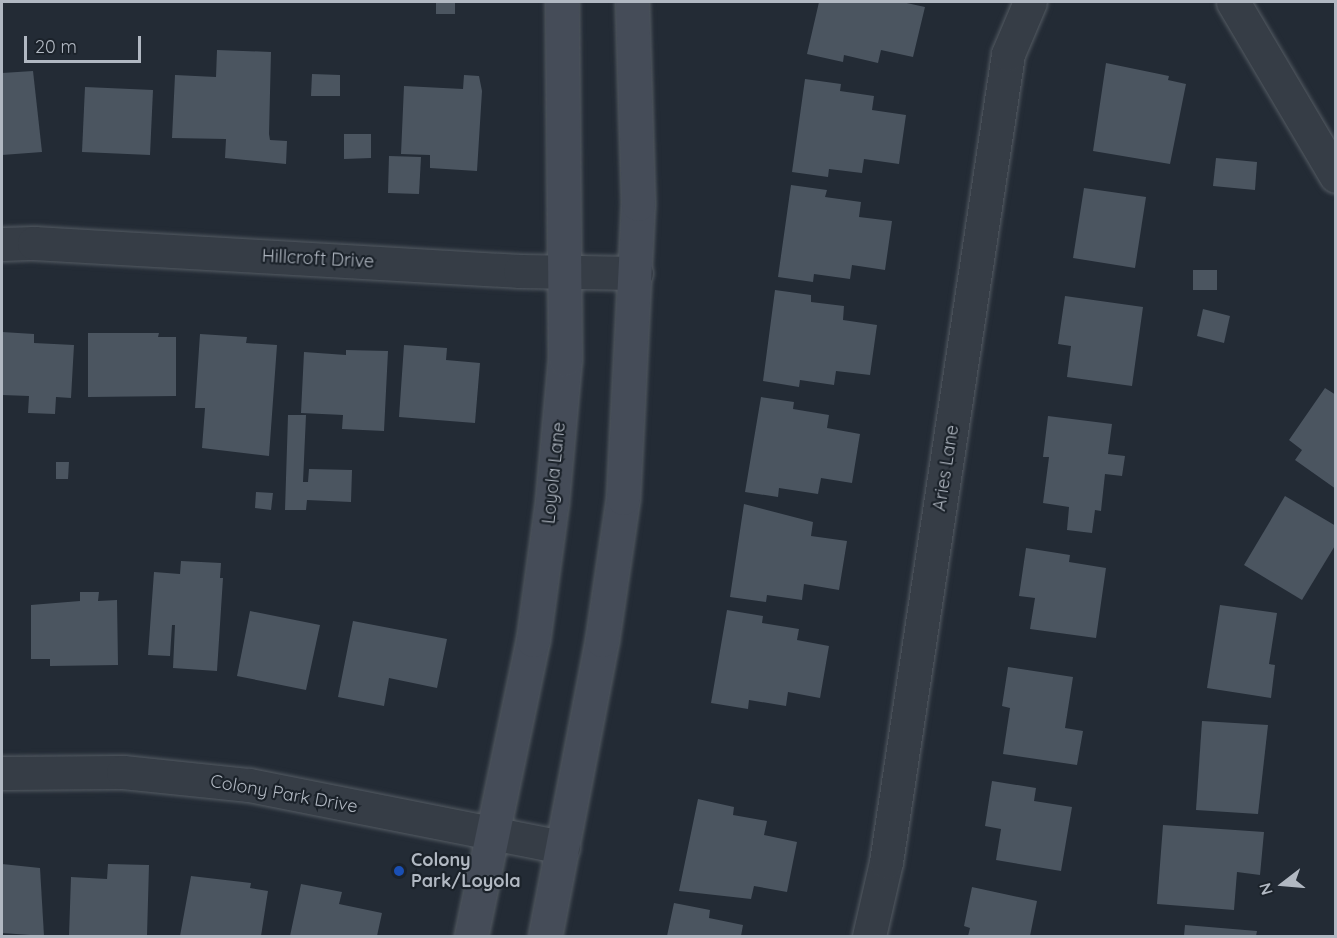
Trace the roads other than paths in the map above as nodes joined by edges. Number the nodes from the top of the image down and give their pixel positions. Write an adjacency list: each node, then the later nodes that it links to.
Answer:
1 (562, 2): 7 (main road, Loyola Lane)
2 (632, 2): 8 (main road)
3 (1030, 2): 14 (street, Aries Lane)
4 (1233, 2): 5 (street)
5 (1335, 176)
6 (2, 244): 7 (street, Hillcroft Drive)
7 (567, 272): 8 (street, Hillcroft Drive); 10 (main road, Loyola Lane)
8 (636, 273): 11 (main road)
9 (2, 773): 10 (street, Colony Park Drive)
10 (492, 834): 11 (street, Colony Park Drive); 12 (main road, Loyola Lane)
11 (563, 847): 13 (main road)
12 (471, 936)
13 (545, 936)
14 (869, 936)

